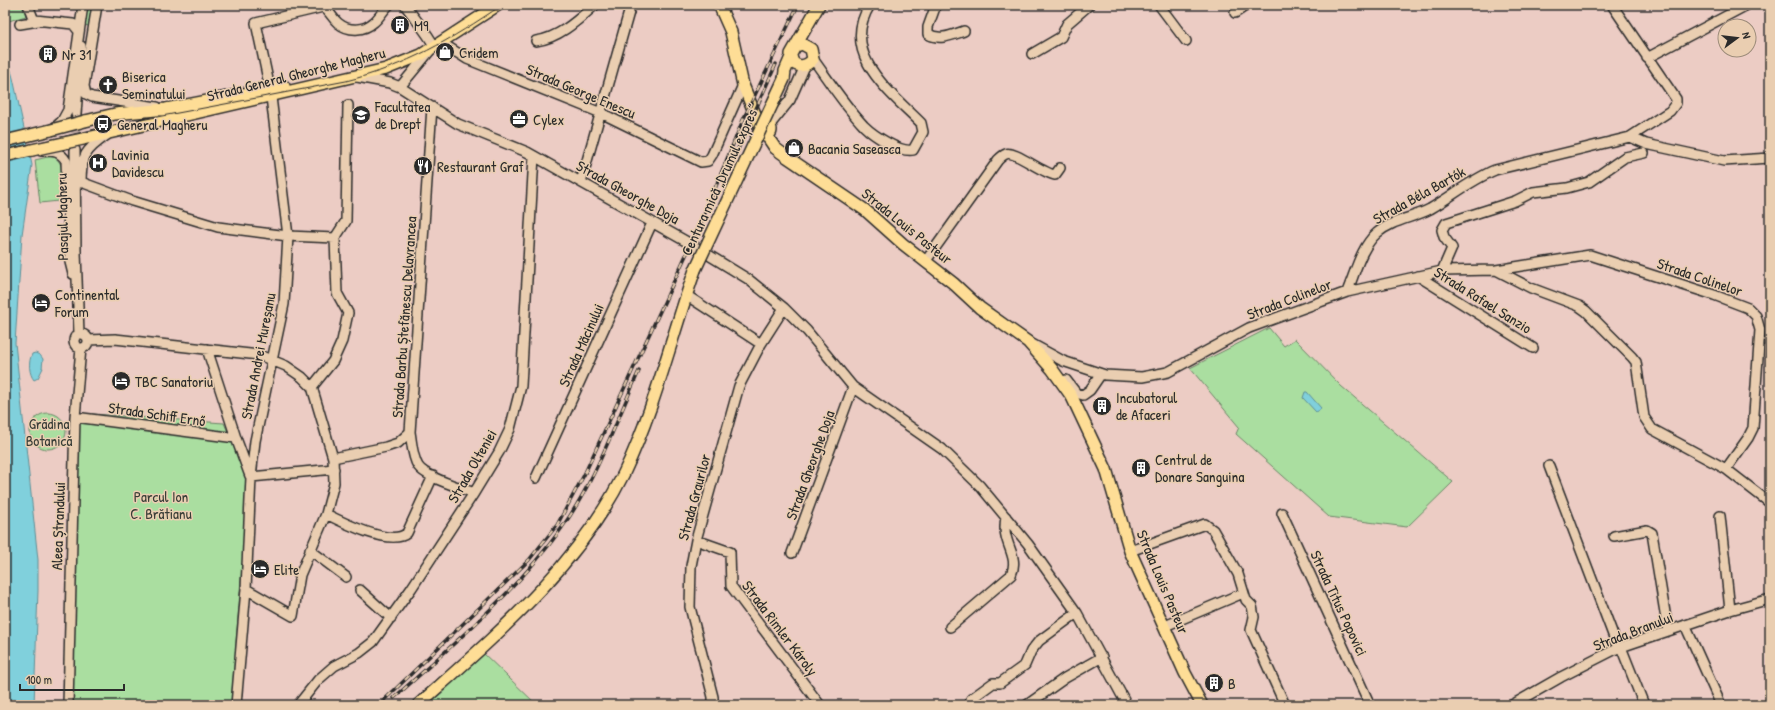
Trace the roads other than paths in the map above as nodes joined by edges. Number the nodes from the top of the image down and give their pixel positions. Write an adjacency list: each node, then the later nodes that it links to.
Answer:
1 (28, 5): 19 (street)
2 (83, 5): 22 (street); 29 (street)
3 (96, 5): 29 (street); 39 (street)
4 (388, 5): 36 (street, Strada Andrei Mureșanu)
5 (405, 5): 28 (street)
6 (498, 5): 28 (main road, Strada General Gheorghe Magheru)
7 (595, 5): 24 (street)
8 (631, 5): 40 (street)
9 (719, 5): 34 (main road, Strada Louis Pasteur)
10 (819, 5): 20 (main road, Centura mică „Drumul expres”)
11 (870, 5): 32 (street)
12 (936, 5): 23 (street)
13 (1090, 5): 30 (street)
14 (1159, 5): 25 (street)
15 (1247, 5): 18 (street)
16 (1612, 5): 31 (street, Strada Béla Bartók)
17 (1747, 5): 31 (street)
18 (1235, 13)
19 (38, 21): 21 (street); 22 (street)
20 (810, 23): 26 (main road, Centura mică „Drumul expres”); 27 (main road)
21 (20, 24)
22 (78, 30): 43 (street)
23 (964, 31)
24 (536, 41)
25 (1186, 41)
26 (796, 46): 27 (main road); 32 (main road, Centura mică „Drumul expres”)
27 (808, 47): 32 (main road)
28 (432, 48): 33 (main road, Strada General Gheorghe Magheru); 35 (street); 36 (main road, Strada General Gheorghe Magheru); 40 (street, Strada George Enescu)
29 (81, 52): 41 (street)
30 (1032, 54)
31 (1647, 58): 45 (street, Strada Béla Bartók)
32 (800, 62): 42 (street); 65 (main road, Centura mică „Drumul expres”, bridge)
33 (356, 76): 35 (street, Strada Gheorghe Doja); 36 (main road, Strada General Gheorghe Magheru)
34 (744, 85): 40 (street, Strada George Enescu); 42 (main road, Strada Louis Pasteur)
35 (400, 87): 38 (street, Strada Gheorghe Doja)
36 (270, 93): 39 (main road, Strada General Gheorghe Magheru); 44 (main road, Strada General Gheorghe Magheru); 57 (street, Strada Andrei Mureșanu)
37 (348, 105): 58 (street)
38 (432, 107): 51 (street, Strada Gheorghe Doja); 81 (street, Strada Barbu Ștefănescu Delavrancea)
39 (166, 109): 43 (main road, Strada General Gheorghe Magheru, bridge)
40 (601, 113): 55 (street)
41 (76, 114)
42 (765, 130): 59 (main road, Strada Louis Pasteur)
43 (46, 132): 46 (main road, Strada General Gheorghe Magheru)
44 (108, 134): 47 (main road, Strada General Gheorghe Magheru, bridge); 54 (street)
45 (1630, 137): 52 (street); 64 (street, Strada Béla Bartók)
46 (5, 141)
47 (32, 150): 50 (main road, Strada General Gheorghe Magheru); 63 (street)
48 (75, 150): 63 (street, Pasajul Magheru)
49 (1644, 153): 61 (street)
50 (5, 156)
51 (534, 156): 55 (street, Strada Gheorghe Doja); 90 (street, Strada Olteniei)
52 (1770, 158)
53 (1060, 168): 59 (street)
54 (81, 182): 57 (street); 63 (street)
55 (581, 182): 56 (street, Strada Gheorghe Doja)
56 (652, 223): 66 (street, Strada Gheorghe Doja); 89 (street, Strada Măcinului)
57 (288, 236): 58 (street); 74 (street, Strada Andrei Mureșanu)
58 (335, 238): 77 (street)
59 (926, 262): 69 (main road, Strada Louis Pasteur)
60 (1496, 270): 61 (street, Strada Colinelor); 86 (street, Strada Colinelor); 86 (street, Strada Colinelor)
61 (1442, 272): 62 (street, Strada Colinelor)
62 (1418, 276): 64 (street, Strada Colinelor); 72 (street, Strada Rafael Sanzio)
63 (77, 284): 67 (street)
64 (1347, 292): 76 (street, Strada Colinelor)
65 (686, 295): 70 (street); 119 (main road, Centura mică „Drumul expres”)
66 (784, 308): 70 (street, Strada Graurilor); 78 (street, Strada Gheorghe Doja)
67 (79, 334): 68 (street); 71 (street)
68 (88, 340): 71 (street); 73 (street)
69 (1028, 342): 75 (main road, Strada Louis Pasteur); 79 (main road, Strada Louis Pasteur)
70 (761, 344): 97 (street, Strada Graurilor)
71 (81, 348): 80 (street, Aleea Ștrandului)
72 (1532, 348)
73 (207, 349): 74 (street); 82 (street)
74 (272, 359): 77 (street); 88 (street, Strada Andrei Mureșanu)
75 (1057, 365): 76 (street, Strada Colinelor); 76 (street); 79 (main road, Strada Louis Pasteur)
76 (1101, 374)
77 (312, 387): 83 (street)
78 (853, 387): 95 (street, Strada Gheorghe Doja); 100 (street, Strada Gheorghe Doja)
79 (1073, 402): 99 (main road, Strada Louis Pasteur)
80 (76, 417): 82 (street, Strada Schiff Ernő); 116 (street, Aleea Ștrandului)
81 (410, 432): 83 (street); 87 (street, Strada Barbu Ștefănescu Delavrancea)
82 (236, 438): 88 (street)
83 (333, 458): 85 (street)
84 (1549, 466): 113 (street)
85 (334, 469): 88 (street); 93 (street)
86 (1726, 470): 91 (street, Strada Colinelor)
87 (433, 476): 90 (street, Strada Barbu Ștefănescu Delavrancea); 93 (street)
88 (251, 477): 102 (street)
89 (536, 478)
90 (474, 493): 108 (street, Strada Olteniei)
91 (1770, 503)
92 (1282, 513): 127 (street, Strada Titus Popovici)
93 (326, 514): 98 (street)
94 (1720, 516): 106 (street)
95 (1006, 517): 107 (street, Strada Gheorghe Doja); 111 (street)
96 (1614, 536): 112 (street)
97 (696, 540): 120 (street, Strada Graurilor); 121 (street, Strada Rimler Károly)
98 (310, 550): 101 (street); 102 (street)
99 (1130, 551): 104 (street); 110 (main road, Strada Louis Pasteur)
100 (792, 553)
101 (346, 577)
102 (246, 589): 117 (street)
103 (360, 590): 108 (street)
104 (1243, 593): 110 (street); 126 (street)
105 (1770, 599): 106 (street, Strada Branului)
106 (1730, 610): 109 (street, Strada Branului)
107 (1077, 613): 114 (street, Strada Gheorghe Doja); 122 (street)
108 (391, 618): 118 (street, Strada Olteniei)
109 (1685, 625): 112 (street, Strada Branului); 130 (street)
110 (1165, 626): 125 (main road, Strada Louis Pasteur)
111 (950, 627)
112 (1668, 631): 113 (street, Strada Branului)
113 (1620, 648): 115 (street, Strada Branului); 129 (street)
114 (1102, 657): 123 (street); 124 (street, Strada Gheorghe Doja)
115 (1524, 702): 128 (street, Strada Branului)
116 (68, 705)
117 (236, 705)
118 (298, 705)
119 (418, 705)
120 (713, 705)
121 (820, 705)
122 (972, 705)
123 (1027, 705)
124 (1127, 705)
125 (1202, 705)
126 (1285, 705)
127 (1370, 705)
128 (1512, 705)
129 (1644, 705)
130 (1721, 705)

